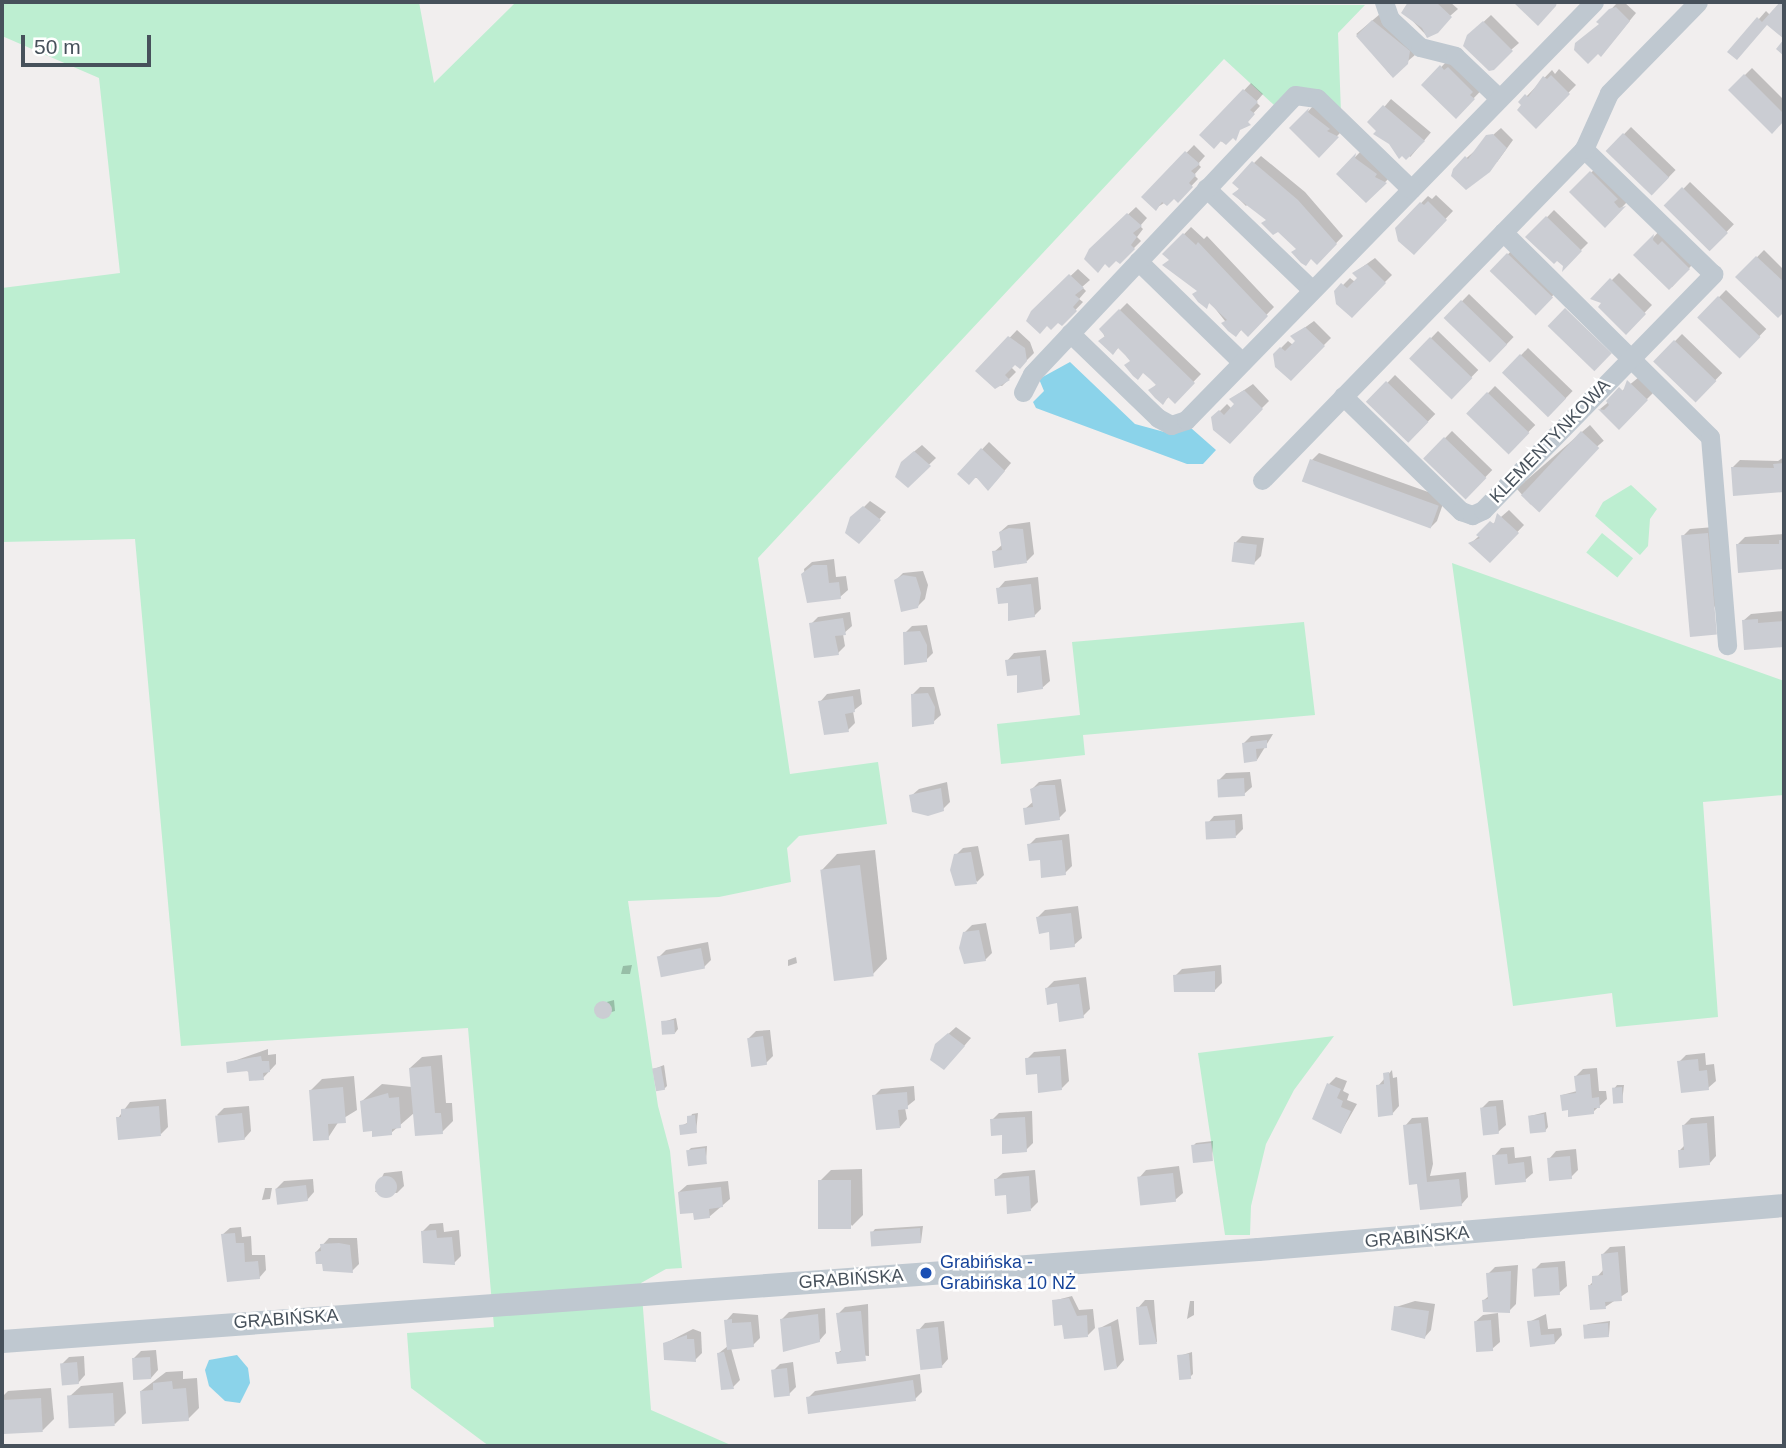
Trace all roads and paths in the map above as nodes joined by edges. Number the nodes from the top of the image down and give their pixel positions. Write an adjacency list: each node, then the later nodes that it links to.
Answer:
1 (1384, 2): 4 (street)
2 (1698, 2): 5 (street)
3 (1584, 5): 4 (street)
4 (1499, 99): 7 (street)
5 (1584, 149): 8 (street); 12 (street, KLEMENTYNKOWA)
6 (1206, 188): 7 (street); 9 (street); 10 (street)
7 (1410, 189): 10 (street)
8 (1503, 232): 12 (street); 15 (street)
9 (1138, 261): 11 (street); 13 (street)
10 (1312, 290): 13 (street)
11 (1070, 333): 13 (street); 14 (street)
12 (1633, 357): 15 (street, KLEMENTYNKOWA); 17 (street)
13 (1242, 362)
14 (1023, 391)
15 (1343, 396): 16 (street)
16 (1262, 480)
17 (1727, 645)
18 (1784, 1205): 19 (street, GRABIŃSKA)
19 (2, 1341)

